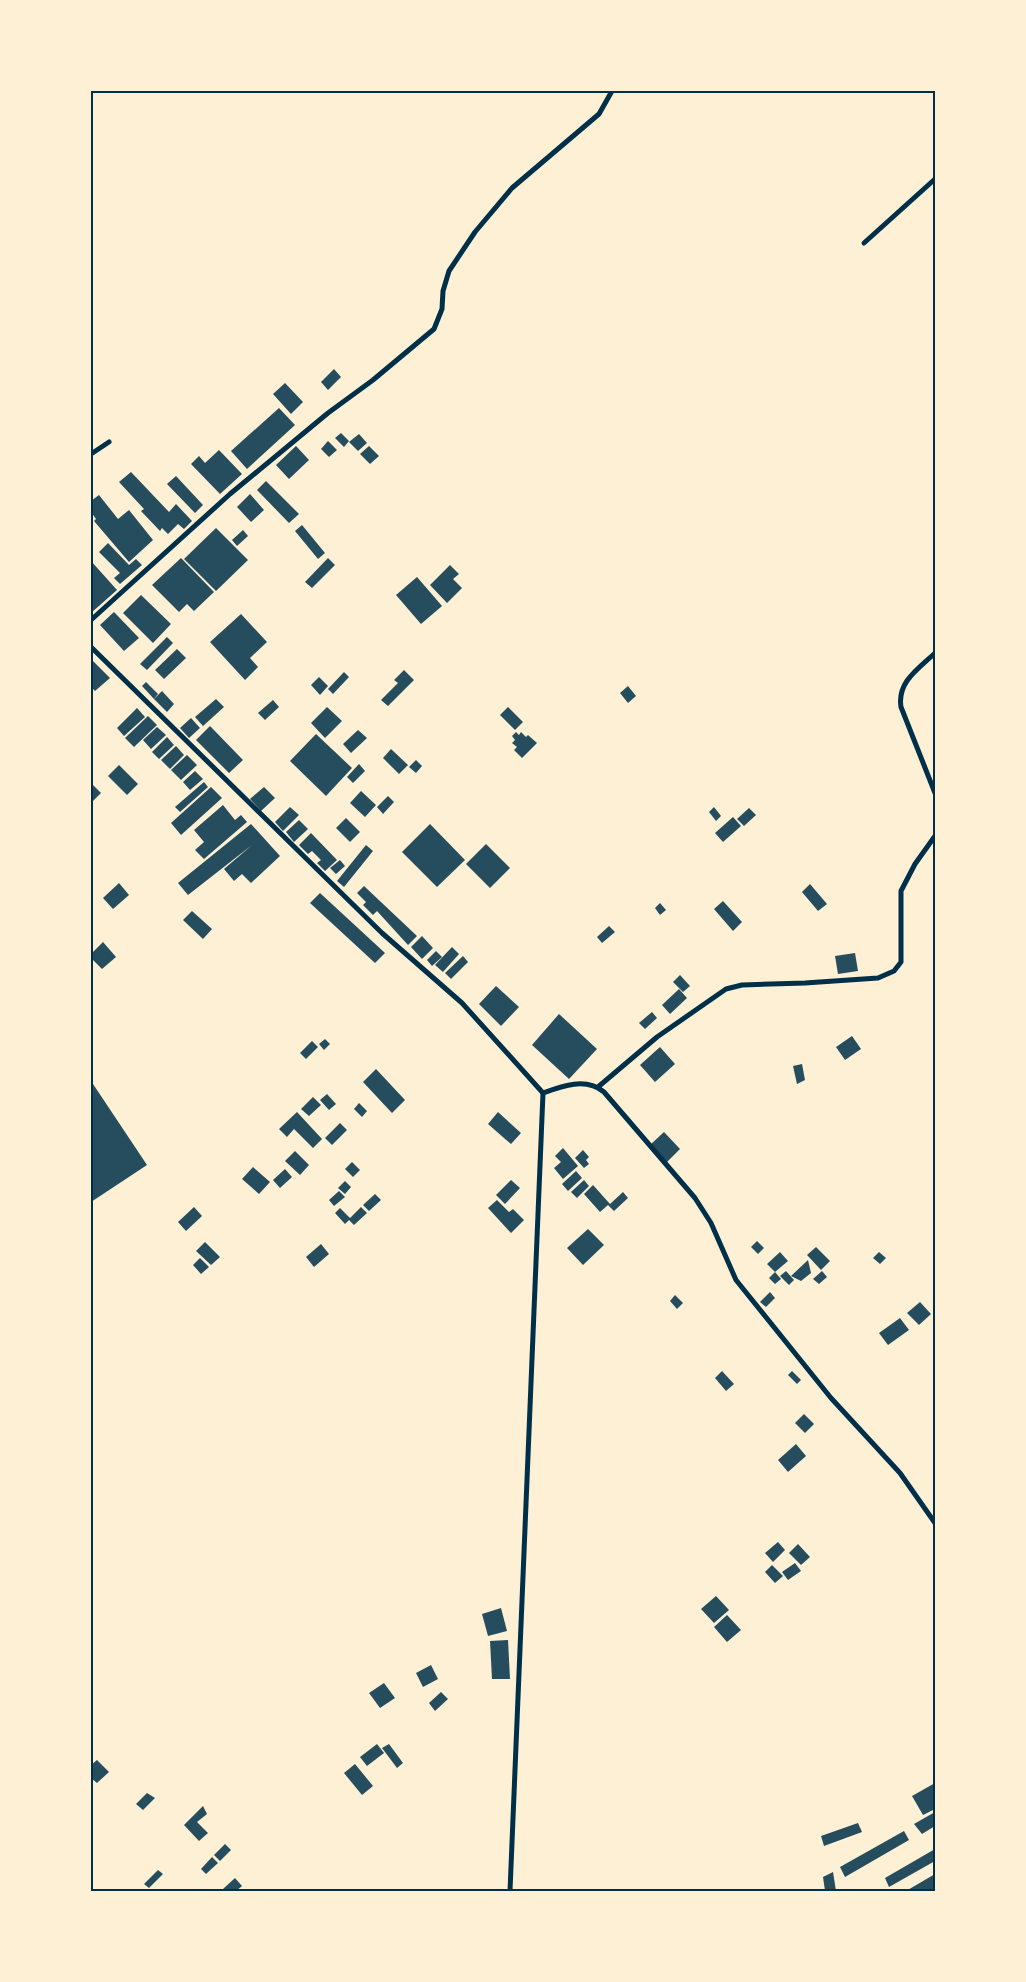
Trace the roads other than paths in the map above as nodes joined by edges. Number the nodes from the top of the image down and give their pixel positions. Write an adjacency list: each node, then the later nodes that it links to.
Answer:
1 (612, 91): 6 (street)
2 (935, 179): 3 (street)
3 (864, 243)
4 (109, 442): 5 (street)
5 (91, 454)
6 (91, 620)
7 (91, 647): 12 (street)
8 (935, 653): 9 (street)
9 (935, 793)
10 (935, 836): 11 (street)
11 (598, 1087): 12 (street); 13 (street)
12 (543, 1093): 14 (street)
13 (935, 1524)
14 (510, 1891)

